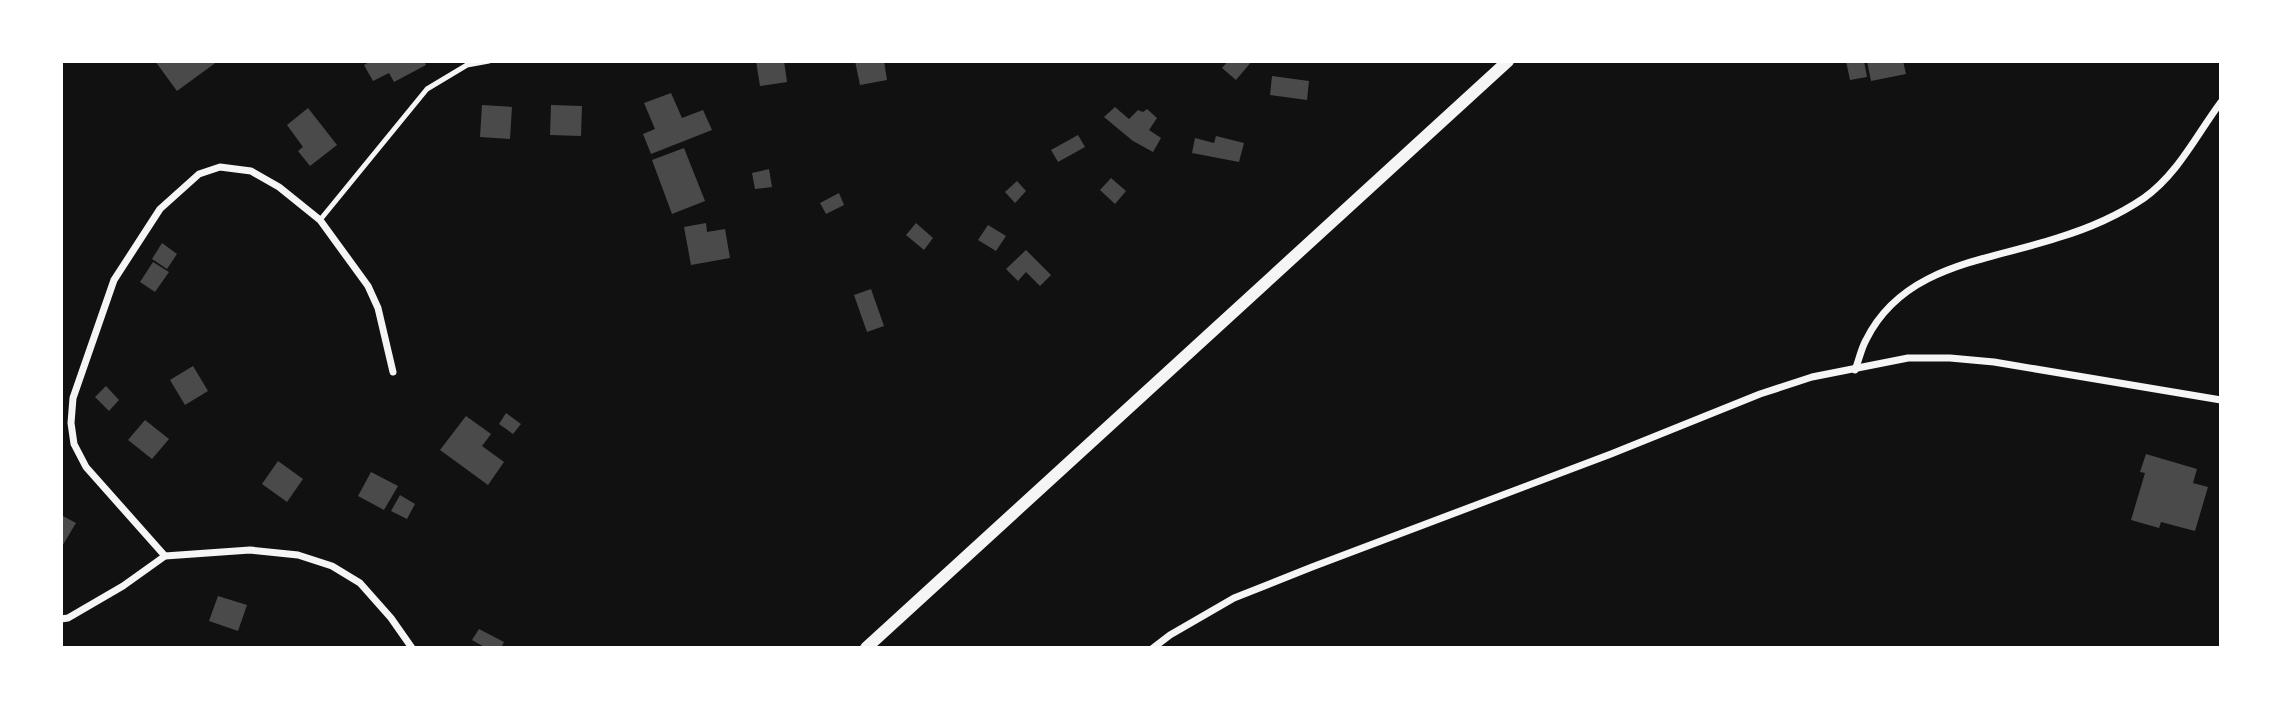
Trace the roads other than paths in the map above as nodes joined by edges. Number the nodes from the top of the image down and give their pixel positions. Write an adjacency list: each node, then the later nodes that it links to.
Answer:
1 (489, 61): 4 (lane)
2 (1508, 61): 11 (street)
3 (2221, 102): 5 (street)
4 (320, 220): 6 (street); 8 (street)
5 (1855, 370): 7 (street); 12 (street)
6 (393, 372)
7 (2221, 400)
8 (164, 556): 9 (street); 10 (street)
9 (61, 619)
10 (412, 648)
11 (866, 648)
12 (1153, 648)

